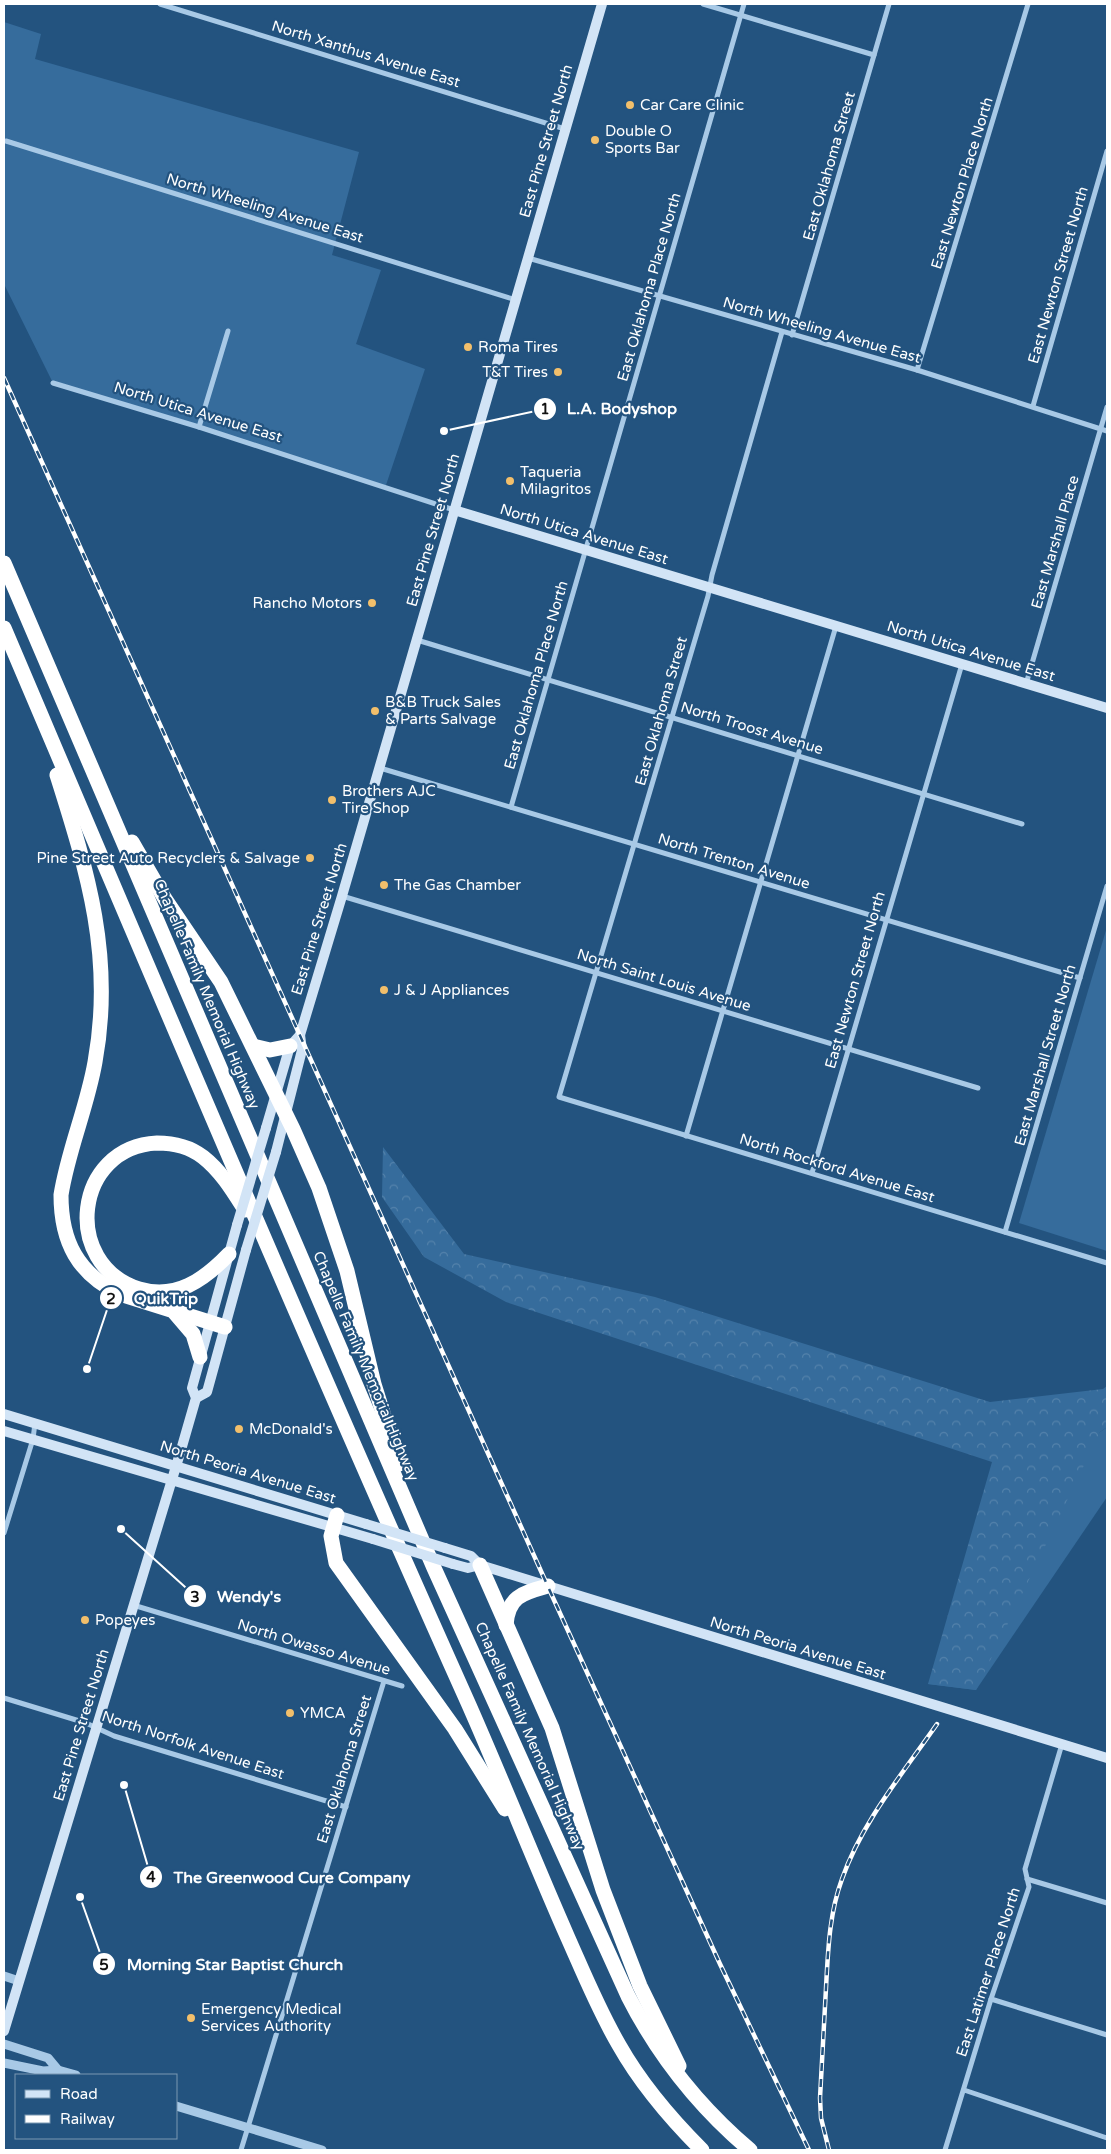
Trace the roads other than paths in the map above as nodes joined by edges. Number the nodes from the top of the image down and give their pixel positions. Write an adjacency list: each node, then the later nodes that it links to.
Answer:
1 (160, 4): 9 (street, North Xanthus Avenue East)
2 (602, 4): 9 (main road, East Pine Street North)
3 (703, 4): 7 (street)
4 (744, 4): 7 (street, East Oklahoma Place North)
5 (890, 4): 8 (street, East Oklahoma Street)
6 (1028, 4): 18 (street, East Newton Place North)
7 (740, 15): 8 (street); 13 (street, East Oklahoma Place North)
8 (874, 55): 17 (street, East Oklahoma Street)
9 (565, 129): 12 (main road, East Pine Street North)
10 (6, 141): 14 (street, North Wheeling Avenue East)
11 (1107, 151): 20 (street, East Newton Street North)
12 (528, 258): 13 (street, North Wheeling Avenue East); 14 (main road, East Pine Street North)
13 (660, 297): 16 (street, North Wheeling Avenue East); 25 (street, East Oklahoma Place North)
14 (516, 300): 24 (main road, East Pine Street North)
15 (228, 332): 22 (street)
16 (782, 332): 17 (street, North Wheeling Avenue East); 27 (street, East Oklahoma Street)
17 (792, 335): 18 (street, North Wheeling Avenue East)
18 (917, 370): 20 (street, North Wheeling Avenue East)
19 (53, 383): 22 (street, North Utica Avenue East)
20 (1033, 406): 23 (street, North Wheeling Avenue East)
21 (1107, 407): 23 (street, East Marshall Place)
22 (199, 427): 24 (street, North Utica Avenue East)
23 (1104, 430): 33 (street, East Marshall Place)
24 (454, 510): 25 (main road, North Utica Avenue East); 30 (main road, East Pine Street North)
25 (584, 551): 27 (main road, North Utica Avenue East); 32 (street, East Oklahoma Place North)
26 (4, 563): 39 (highway, Chapelle Family Memorial Highway)
27 (709, 588): 28 (main road, North Utica Avenue East); 36 (street, East Oklahoma Street)
28 (836, 626): 31 (main road, North Utica Avenue East); 37 (street)
29 (4, 628): 34 (highway)
30 (417, 640): 32 (street, North Troost Avenue); 38 (main road, East Pine Street North)
31 (962, 664): 33 (main road, North Utica Avenue East); 40 (street, East Newton Street North)
32 (548, 681): 36 (street, North Troost Avenue); 41 (street, East Oklahoma Place North)
33 (1026, 684): 35 (main road, North Utica Avenue East)
34 (34, 699): 61 (highway); 64 (highway)
35 (1107, 708)
36 (672, 717): 37 (street, North Troost Avenue); 43 (street, East Oklahoma Street)
37 (797, 755): 40 (street, North Troost Avenue); 44 (street)
38 (380, 768): 41 (street, North Trenton Avenue); 46 (main road, East Pine Street North)
39 (94, 773): 52 (highway); 76 (highway, Chapelle Family Memorial Highway)
40 (922, 795): 42 (street, North Troost Avenue); 47 (street, East Newton Street North)
41 (511, 807): 43 (street, North Trenton Avenue)
42 (1022, 824)
43 (635, 844): 44 (street, North Trenton Avenue); 48 (street, East Oklahoma Street)
44 (760, 883): 47 (street, North Trenton Avenue); 50 (street)
45 (1107, 886): 49 (street, East Marshall Street North)
46 (342, 896): 48 (street, North Saint Louis Avenue); 51 (main road, East Pine Street North)
47 (885, 921): 49 (street, North Trenton Avenue); 53 (street, East Newton Street North)
48 (595, 972): 50 (street, North Saint Louis Avenue); 56 (street, East Oklahoma Street)
49 (1080, 978): 60 (street, East Marshall Street North)
50 (723, 1011): 53 (street, North Saint Louis Avenue); 58 (street)
51 (295, 1041): 52 (highway); 55 (main road, East Pine Street North); 57 (main road, East Pine Street North)
52 (253, 1046): 55 (highway)
53 (848, 1049): 54 (street, North Saint Louis Avenue); 59 (street, East Newton Street North)
54 (978, 1088)
55 (275, 1096): 57 (highway); 62 (main road, East Pine Street North, bridge)
56 (559, 1097): 58 (street, North Rockford Avenue East)
57 (287, 1115): 66 (main road, East Pine Street North, bridge); 76 (highway)
58 (686, 1136): 59 (street, North Rockford Avenue East)
59 (812, 1173): 60 (street, North Rockford Avenue East)
60 (1005, 1232): 63 (street, North Rockford Avenue East)
61 (264, 1238): 62 (highway); 89 (highway)
62 (229, 1254): 65 (main road, East Pine Street North)
63 (1107, 1263)
64 (174, 1312): 65 (highway); 67 (highway)
65 (209, 1322): 66 (highway); 67 (main road, East Pine Street North)
66 (224, 1327): 68 (main road, East Pine Street North)
67 (200, 1357): 68 (main road, East Pine Street North)
68 (196, 1398): 73 (main road, East Pine Street North)
69 (4, 1414): 70 (main road, North Peoria Avenue East)
70 (35, 1422): 72 (street); 73 (main road, North Peoria Avenue East)
71 (4, 1431): 72 (main road, North Peoria Avenue East)
72 (33, 1439): 74 (main road, North Peoria Avenue East); 77 (street)
73 (176, 1465): 74 (main road, East Pine Street North); 75 (main road, North Peoria Avenue East)
74 (172, 1482): 75 (main road, North Peoria Avenue East); 80 (main road, East Pine Street North)
75 (335, 1522): 78 (main road, North Peoria Avenue East, bridge); 78 (main road, North Peoria Avenue East, bridge); 89 (highway)
76 (419, 1533): 102 (highway, Chapelle Family Memorial Highway)
77 (4, 1534)
78 (480, 1565): 79 (main road, North Peoria Avenue East); 81 (highway)
79 (548, 1586): 81 (highway); 86 (main road, North Peoria Avenue East)
80 (133, 1605): 82 (street, North Owasso Avenue); 85 (main road, East Pine Street North)
81 (506, 1625): 102 (highway)
82 (384, 1681): 83 (street, North Owasso Avenue); 88 (street, East Oklahoma Street)
83 (402, 1686)
84 (4, 1698): 85 (street, North Norfolk Avenue East)
85 (96, 1728): 88 (street, North Norfolk Avenue East); 93 (main road, East Pine Street North)
86 (1062, 1744): 87 (main road, North Peoria Avenue East); 90 (street, East Latimer Place North)
87 (1107, 1758)
88 (346, 1806): 104 (street, East Oklahoma Street)
89 (533, 1858): 108 (highway)
90 (1028, 1879): 91 (street); 94 (street, East Latimer Place North)
91 (1107, 1903)
92 (4, 1976): 93 (street)
93 (19, 1981): 95 (main road, East Pine Street North)
94 (991, 1999): 96 (street); 101 (street, East Latimer Place North)
95 (4, 2031)
96 (1107, 2035)
97 (4, 2044): 99 (street)
98 (4, 2063): 99 (street)
99 (58, 2070): 100 (street)
100 (72, 2074)
101 (964, 2090): 105 (street); 110 (street, East Latimer Place North)
102 (699, 2102): 109 (highway, Chapelle Family Memorial Highway)
103 (178, 2107): 104 (street)
104 (248, 2127): 106 (street, East Oklahoma Street); 107 (street)
105 (1107, 2138)
106 (241, 2150)
107 (322, 2150)
108 (702, 2150)
109 (750, 2150)
110 (946, 2150)

